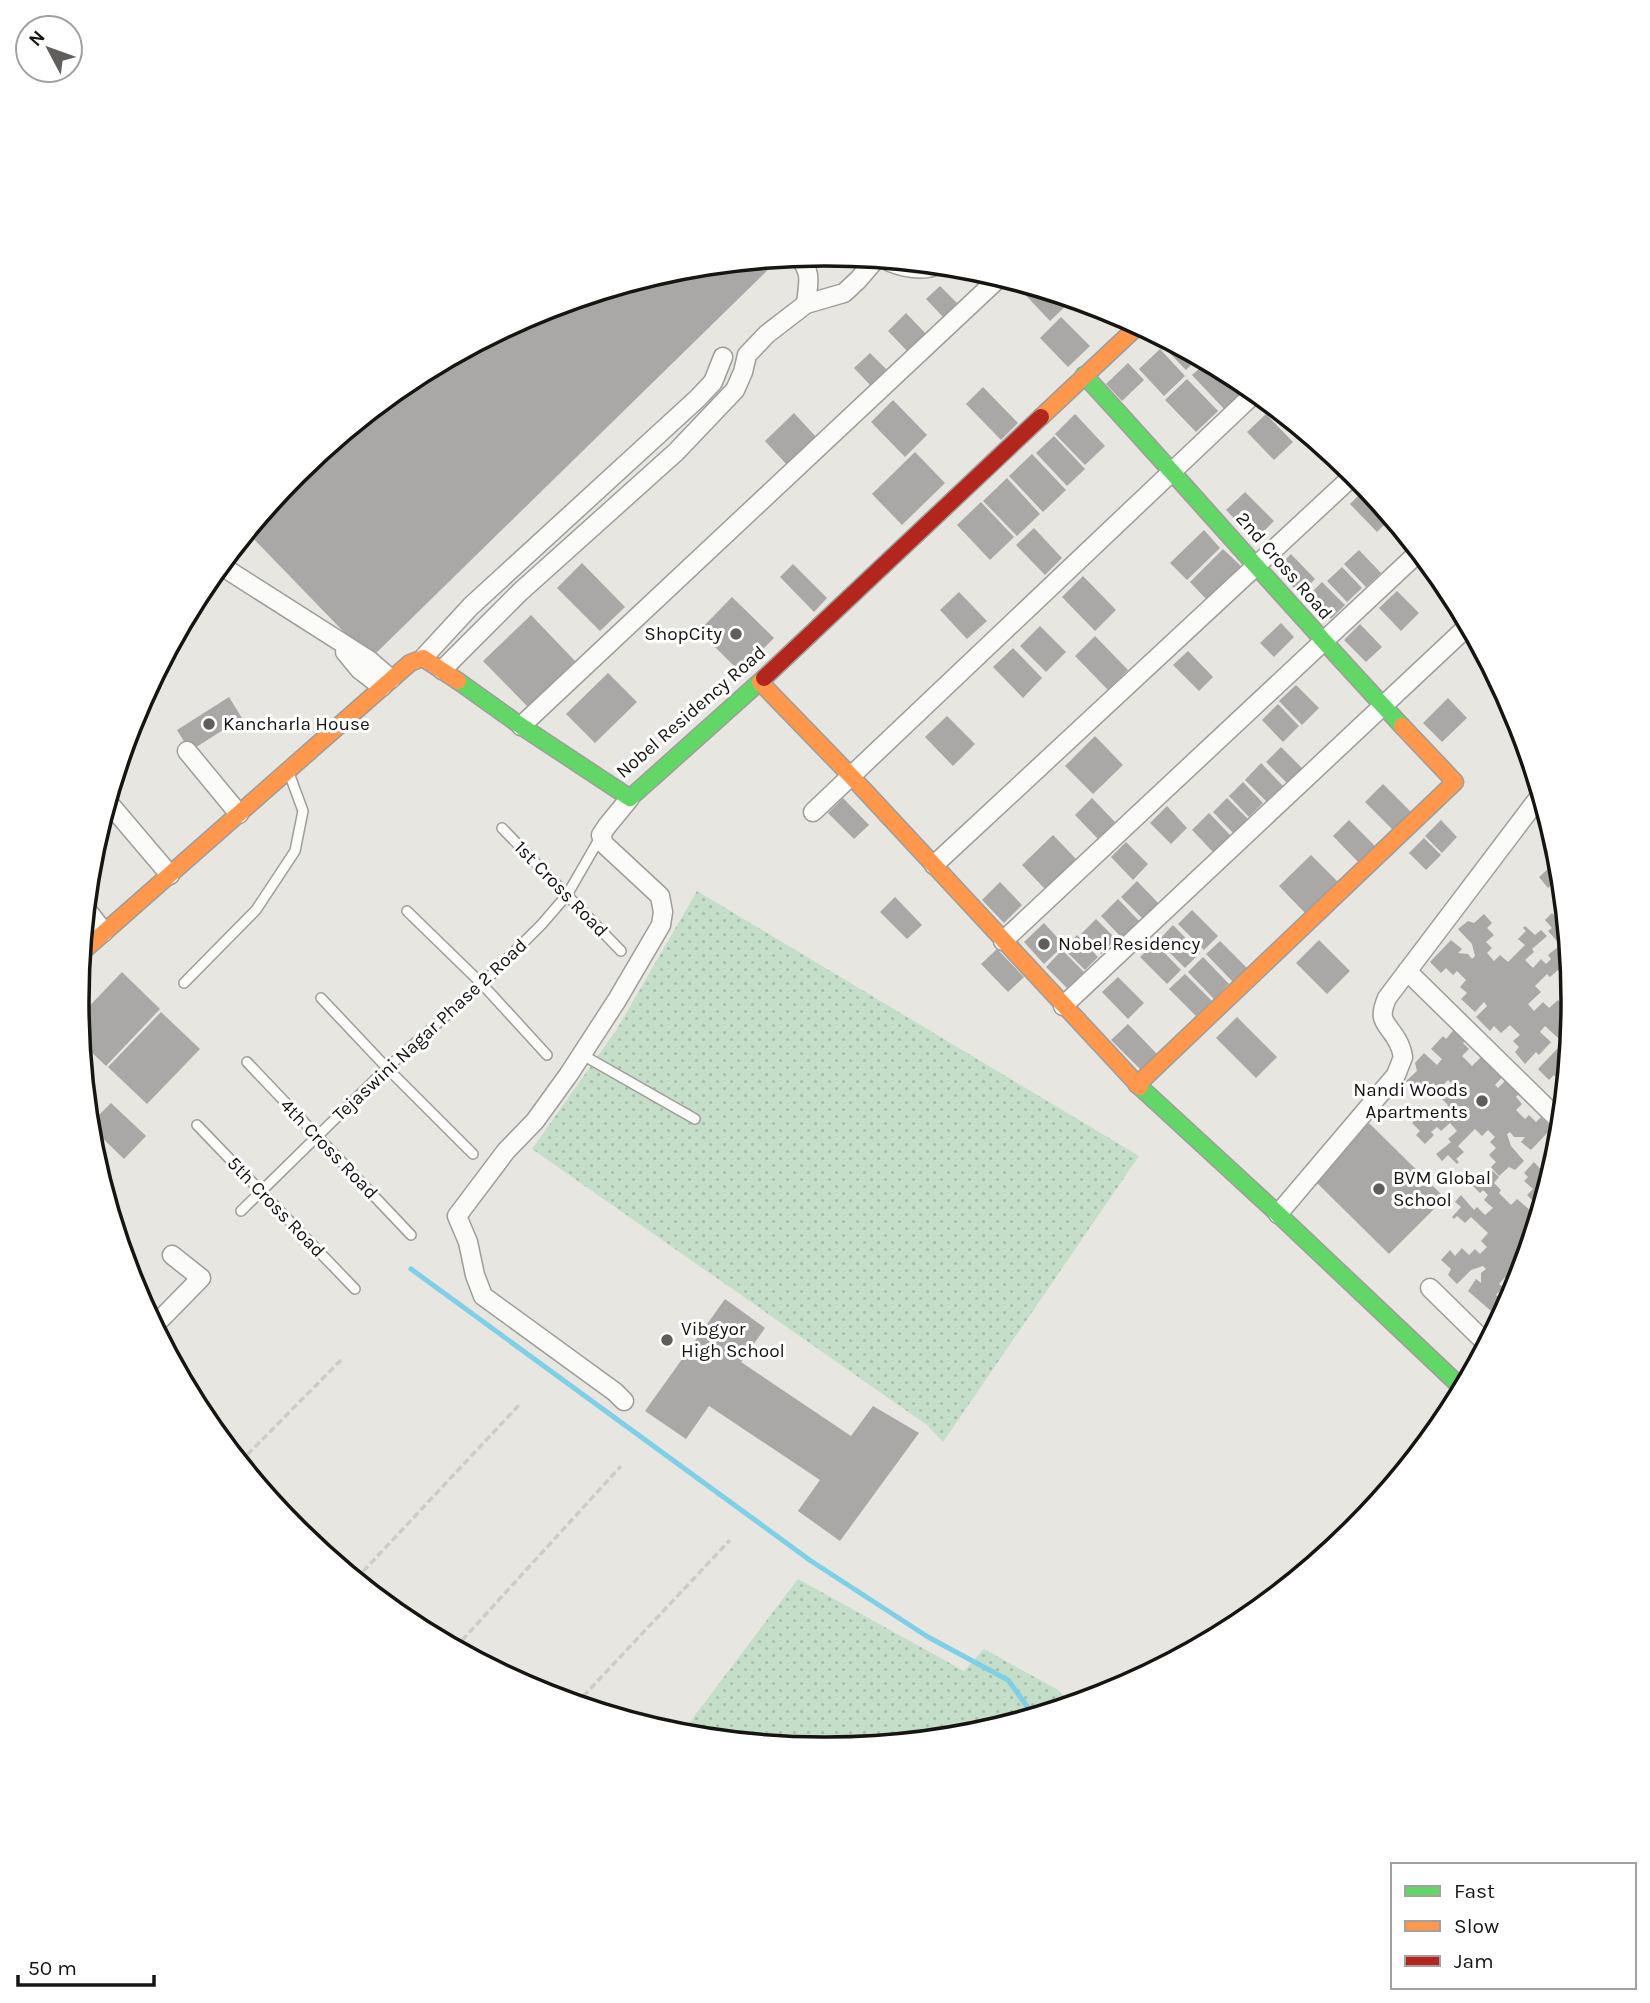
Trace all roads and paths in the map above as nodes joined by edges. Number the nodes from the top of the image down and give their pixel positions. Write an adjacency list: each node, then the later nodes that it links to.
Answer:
1 (806, 266): 4 (street)
2 (869, 267): 4 (street)
3 (991, 285): 21 (street)
4 (806, 304): 17 (street)
5 (1130, 333): 7 (street, Nobel Residency Road)
6 (723, 357): 16 (street)
7 (1084, 375): 9 (street, 2nd Cross Road); 18 (street, Nobel Residency Road)
8 (1248, 400): 9 (street)
9 (1173, 471): 12 (street, 2nd Cross Road); 24 (street)
10 (1346, 482): 12 (street)
11 (1412, 558): 15 (street)
12 (1258, 566): 15 (street, 2nd Cross Road); 32 (street)
13 (229, 571): 19 (street)
14 (1461, 633): 20 (street)
15 (1323, 642): 20 (street, 2nd Cross Road); 38 (street)
16 (424, 658): 17 (street, Nobel Residency Road); 19 (street)
17 (442, 670): 21 (street, Nobel Residency Road)
18 (760, 682): 24 (street); 25 (street, Nobel Residency Road)
19 (387, 683): 23 (street)
20 (1384, 706): 45 (street); 50 (street, 2nd Cross Road)
21 (521, 726): 25 (street, Nobel Residency Road)
22 (187, 751): 29 (street)
23 (288, 770): 29 (street); 42 (lane)
24 (851, 776): 28 (street); 32 (street)
25 (630, 798): 31 (street)
26 (1534, 805): 41 (street)
27 (114, 810): 33 (street)
28 (813, 812)
29 (239, 814): 33 (street)
30 (502, 828): 34 (lane, 1st Cross Road)
31 (601, 835): 34 (lane, Tejaswini Nagar Phase 2 Road); 46 (street)
32 (934, 865): 38 (street)
33 (170, 875): 37 (street)
34 (567, 895): 40 (lane, 1st Cross Road); 43 (lane, Tejaswini Nagar Phase 2 Road)
35 (407, 911): 43 (lane)
36 (94, 920): 37 (street)
37 (104, 932): 39 (street)
38 (1003, 941): 45 (street)
39 (92, 943)
40 (621, 950)
41 (1407, 971): 51 (street); 58 (street)
42 (184, 983)
43 (482, 984): 47 (lane); 49 (lane, Tejaswini Nagar Phase 2 Road)
44 (321, 998): 49 (lane)
45 (1063, 1006): 50 (street)
46 (581, 1054): 52 (lane); 67 (street)
47 (547, 1055)
48 (247, 1062): 54 (lane, 4th Cross Road)
49 (387, 1068): 54 (lane, Tejaswini Nagar Phase 2 Road); 55 (lane)
50 (1137, 1085): 58 (street)
51 (1552, 1113)
52 (695, 1119)
53 (197, 1125): 56 (lane, 5th Cross Road)
54 (317, 1137): 56 (lane, Tejaswini Nagar Phase 2 Road); 59 (lane, 4th Cross Road)
55 (474, 1154)
56 (262, 1191): 57 (lane, Tejaswini Nagar Phase 2 Road); 62 (lane, 5th Cross Road)
57 (241, 1211)
58 (1278, 1214): 66 (street)
59 (411, 1235)
60 (172, 1255): 63 (street)
61 (1430, 1288): 64 (street)
62 (355, 1289)
63 (161, 1319)
64 (1480, 1337)
65 (343, 1358): 69 (path)
66 (1455, 1381)
67 (624, 1401)
68 (520, 1404): 72 (path)
69 (246, 1456)
70 (621, 1466): 73 (path)
71 (730, 1540): 74 (path)
72 (362, 1573)
73 (461, 1641)
74 (584, 1696)

